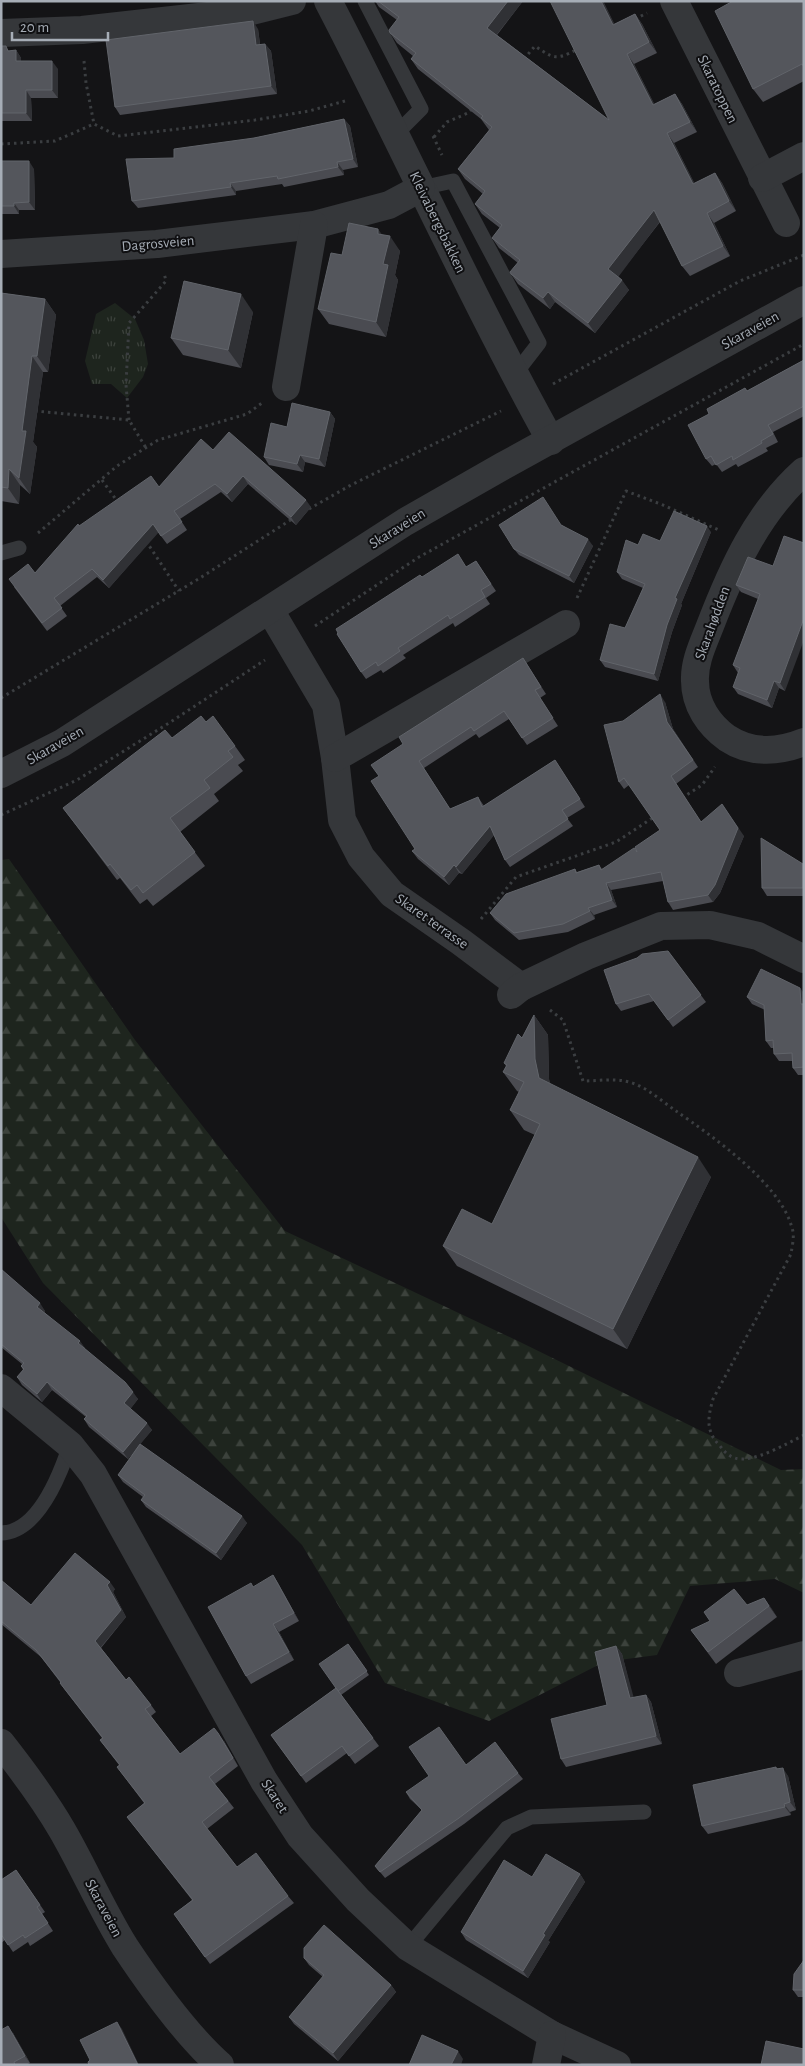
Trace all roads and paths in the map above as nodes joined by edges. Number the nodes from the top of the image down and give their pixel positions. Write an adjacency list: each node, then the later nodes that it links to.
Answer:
1 (292, 1): 6 (street)
2 (328, 1): 14 (street, Kleivabergsbakken)
3 (365, 1): 12 (lane)
4 (663, 6): 5 (path); 18 (street, Skaratoppen)
5 (628, 23)
6 (1, 33)
7 (577, 49): 8 (path)
8 (520, 64)
9 (86, 83): 13 (path)
10 (349, 100): 13 (path)
11 (474, 107): 15 (path)
12 (421, 109): 14 (lane); 15 (path)
13 (94, 124): 16 (path)
14 (396, 134): 20 (street, Kleivabergsbakken)
15 (434, 137): 19 (path)
16 (1, 144)
17 (804, 156): 18 (street)
18 (762, 178): 21 (street, Skaratoppen)
19 (453, 181): 20 (lane); 28 (lane)
20 (421, 188): 22 (street, Dagrosveien); 28 (street, Kleivabergsbakken)
21 (786, 223)
22 (314, 225): 23 (street, Dagrosveien); 29 (street)
23 (157, 244): 24 (street, Dagrosveien); 32 (path)
24 (1, 254)
25 (804, 255): 30 (path)
26 (804, 300): 33 (street, Skaraveien)
27 (804, 344): 47 (path)
28 (515, 374): 30 (street, Kleivabergsbakken)
29 (286, 387): 34 (path)
30 (527, 398): 33 (street, Kleivabergsbakken); 38 (path)
31 (27, 409): 32 (path)
32 (130, 420): 34 (path)
33 (551, 441): 45 (street, Skaraveien)
34 (146, 448): 36 (path)
35 (804, 471): 49 (street, Skarahødden)
36 (102, 480): 37 (path); 42 (path)
37 (122, 507)
38 (309, 509)
39 (300, 514): 44 (path)
40 (723, 532): 46 (path)
41 (144, 537): 44 (path)
42 (19, 548): 43 (lane)
43 (1, 553)
44 (179, 591): 48 (path)
45 (270, 610): 47 (street, Skaret terrasse); 52 (street, Skaraveien)
46 (566, 624): 51 (street)
47 (290, 643): 51 (street, Skaret terrasse); 54 (path)
48 (1, 698)
49 (733, 742): 50 (street, Skarahødden); 53 (path)
50 (804, 742)
51 (335, 758): 56 (street, Skaret terrasse)
52 (1, 774)
53 (679, 800)
54 (1, 815)
55 (655, 816): 56 (path)
56 (461, 942): 57 (street, Skaret terrasse)
57 (804, 959)
58 (550, 1010): 60 (path)
59 (1, 1388): 61 (street, Skaret)
60 (804, 1435)
61 (70, 1445): 62 (lane); 67 (street, Skaret)
62 (1, 1533)
63 (804, 1655): 64 (street)
64 (738, 1673)
65 (1, 1743): 69 (street, Skaraveien)
66 (644, 1812): 67 (lane)
67 (408, 1947): 68 (street, Skaret)
68 (552, 2035): 70 (street); 71 (street, Skaret)
69 (220, 2065)
70 (546, 2065)
71 (617, 2065)

